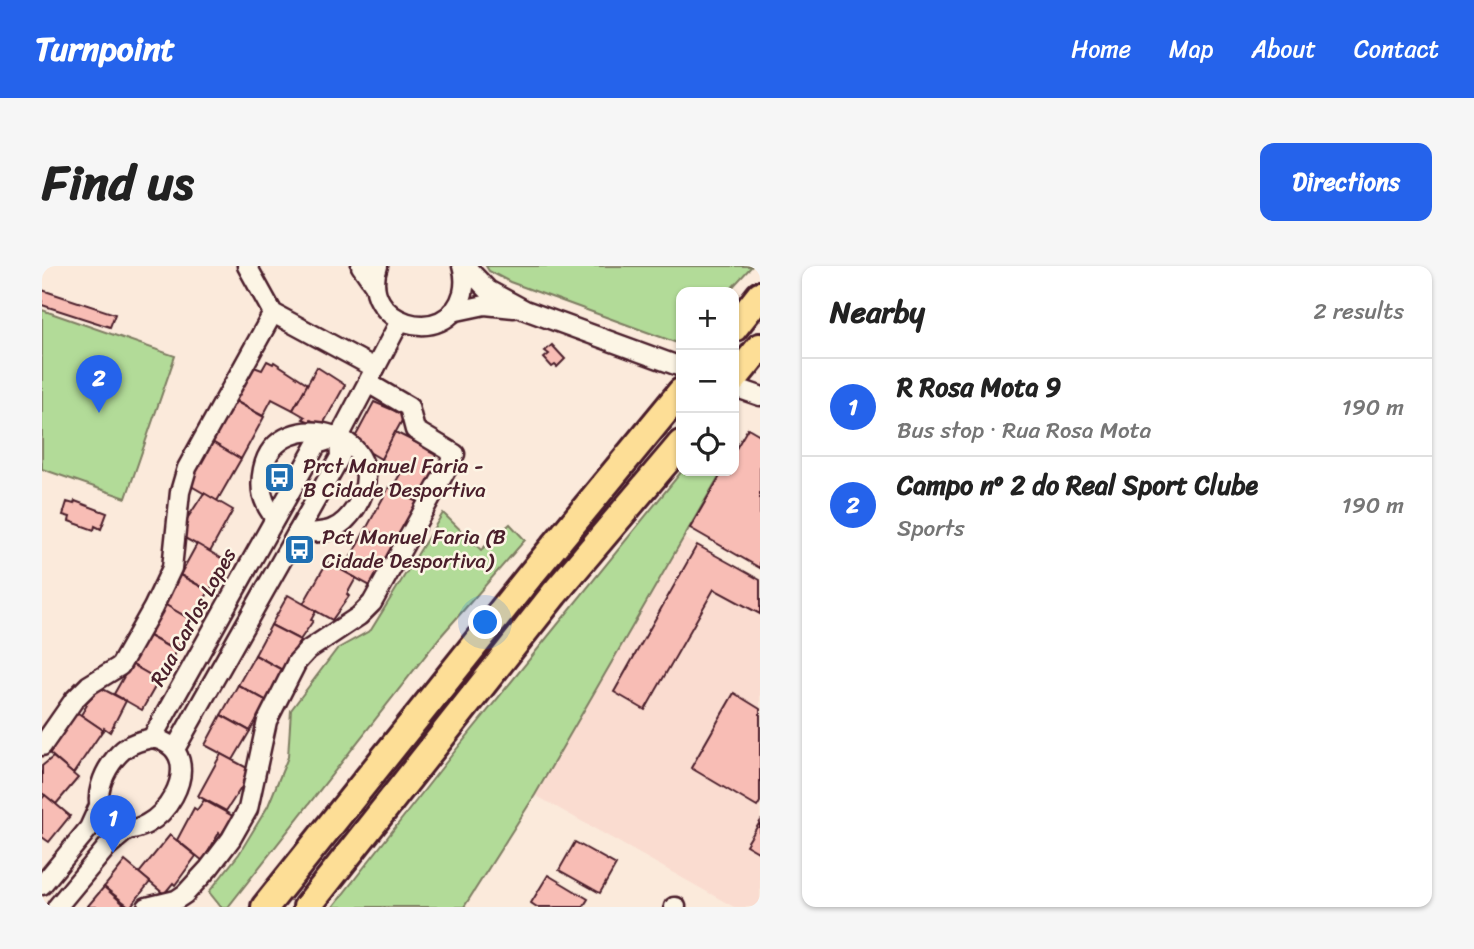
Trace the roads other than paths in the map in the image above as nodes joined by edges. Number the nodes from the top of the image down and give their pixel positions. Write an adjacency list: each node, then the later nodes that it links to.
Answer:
1 (247, 266): 9 (street)
2 (361, 266): 5 (street)
3 (378, 266): 5 (street)
4 (464, 266): 7 (street); 8 (street)
5 (375, 286): 10 (street)
6 (760, 295): 11 (highway)
7 (525, 310): 8 (street); 13 (street)
8 (452, 312): 10 (street)
9 (273, 313): 15 (street); 24 (street)
10 (400, 321): 15 (street)
11 (739, 322)
12 (760, 347): 14 (highway)
13 (676, 365)
14 (739, 373)
15 (372, 376): 19 (street); 30 (street)
16 (739, 389): 17 (street)
17 (760, 396)
18 (676, 398): 31 (highway)
19 (339, 437): 21 (street, Rua Carlos Lopes); 21 (street); 22 (street); 22 (street)
20 (676, 450): 32 (highway)
21 (275, 518): 23 (street, Rua Carlos Lopes)
22 (297, 533): 25 (street)
23 (152, 737): 25 (street); 26 (street)
24 (42, 746)
25 (176, 748): 27 (street)
26 (99, 806): 27 (street); 28 (street)
27 (126, 831): 29 (street)
28 (42, 885)
29 (57, 907)
30 (147, 907)
31 (265, 907)
32 (307, 907)

